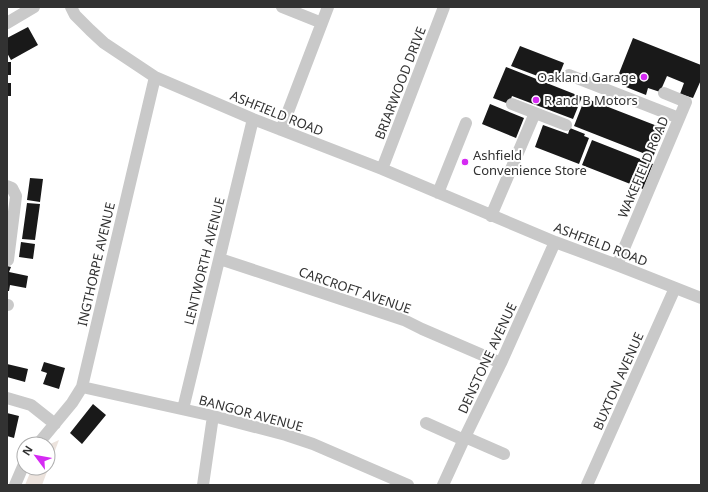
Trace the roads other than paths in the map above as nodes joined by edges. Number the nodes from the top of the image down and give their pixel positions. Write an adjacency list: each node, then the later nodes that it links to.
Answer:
1 (34, 7): 6 (street)
2 (71, 7): 9 (street, ASHFIELD ROAD)
3 (282, 7): 7 (street)
4 (328, 7): 7 (street)
5 (444, 7): 18 (street, BRIARWOOD DRIVE)
6 (8, 22)
7 (322, 23): 17 (street)
8 (569, 75): 13 (street)
9 (155, 77): 14 (street, ASHFIELD ROAD); 29 (street, INGTHORPE AVENUE)
10 (664, 93): 13 (street, WAKEFIELD ROAD)
11 (512, 104): 12 (street)
12 (535, 113): 16 (street); 21 (street)
13 (679, 118): 25 (street, WAKEFIELD ROAD)
14 (253, 119): 17 (street, ASHFIELD ROAD); 23 (street, LENTWORTH AVENUE)
15 (466, 123): 20 (street)
16 (566, 125)
17 (281, 130): 18 (street, ASHFIELD ROAD)
18 (382, 169): 20 (street, ASHFIELD ROAD)
19 (7, 186): 24 (street)
20 (438, 193): 21 (street, ASHFIELD ROAD)
21 (491, 216): 22 (street, ASHFIELD ROAD)
22 (555, 242): 25 (street, ASHFIELD ROAD); 28 (street, DENSTONE AVENUE)
23 (220, 259): 28 (street, CARCROFT AVENUE); 31 (street, LENTWORTH AVENUE)
24 (11, 260)
25 (618, 265): 26 (street, ASHFIELD ROAD)
26 (675, 288): 27 (street, ASHFIELD ROAD); 41 (street, BUXTON AVENUE)
27 (701, 298)
28 (501, 364): 36 (street, DENSTONE AVENUE)
29 (82, 387): 31 (street, BANGOR AVENUE); 34 (street, INGTHORPE AVENUE)
30 (7, 398): 34 (street)
31 (183, 409): 32 (street, BANGOR AVENUE)
32 (213, 416): 38 (street); 39 (street, BANGOR AVENUE)
33 (426, 423): 36 (street)
34 (55, 424): 35 (street, INGTHORPE AVENUE)
35 (45, 436)
36 (464, 438): 37 (street); 40 (street, DENSTONE AVENUE)
37 (504, 454)
38 (203, 485)
39 (408, 485)
40 (444, 485)
41 (587, 485)

